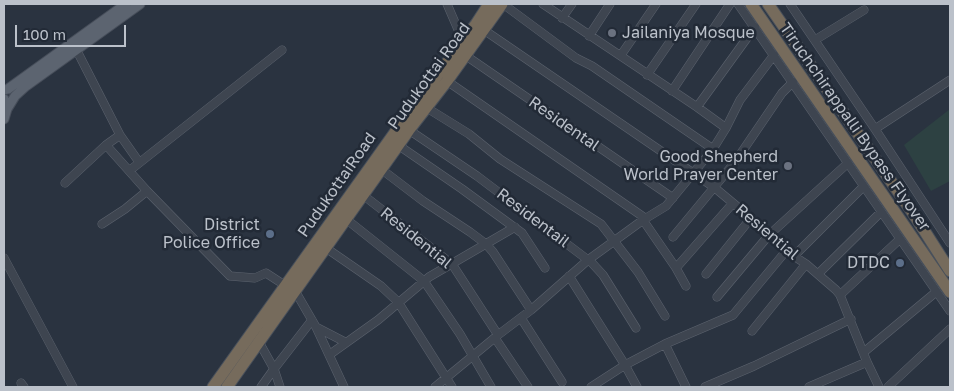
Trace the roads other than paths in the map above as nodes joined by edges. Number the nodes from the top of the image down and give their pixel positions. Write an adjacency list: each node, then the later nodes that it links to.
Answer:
1 (126, 4): 31 (main road)
2 (140, 4): 22 (main road)
3 (447, 4): 23 (street)
4 (489, 4): 23 (highway, PudukottaiRoad)
5 (503, 4): 19 (highway, Pudukottai Road); 43 (street)
6 (543, 4): 17 (street)
7 (572, 4): 17 (street)
8 (610, 4): 20 (street)
9 (656, 4): 25 (street)
10 (696, 4): 27 (street)
11 (730, 4): 32 (street)
12 (738, 4): 18 (street)
13 (751, 4): 85 (highway, Tiruchchirappalli Bypass Flyover)
14 (768, 4): 77 (highway, Tiruchchirappalli Bypass Flyover)
15 (790, 4): 21 (street)
16 (864, 10): 21 (street)
17 (562, 18): 20 (street)
18 (754, 27): 26 (street); 34 (street)
19 (484, 30): 23 (highway, Pudukottai Road); 48 (street, Resiential)
20 (589, 36): 25 (street)
21 (815, 40): 38 (street)
22 (76, 49): 36 (main road); 40 (street)
23 (461, 49): 29 (highway, Pudukottai Road); 54 (street, Residental); 82 (highway, PudukottaiRoad)
24 (282, 50): 44 (street)
25 (621, 55): 27 (street)
26 (774, 55): 30 (street); 37 (street)
27 (647, 74): 32 (street)
28 (950, 80): 38 (street)
29 (447, 82): 35 (highway, Pudukottai Road); 59 (street)
30 (793, 82): 45 (street); 51 (street)
31 (4, 90)
32 (672, 91): 34 (street)
33 (4, 99): 36 (main road)
34 (697, 107): 37 (street)
35 (427, 108): 39 (highway, Pudukottai Road); 64 (street)
36 (5, 116)
37 (726, 128): 43 (street)
38 (875, 129): 66 (street)
39 (409, 130): 42 (highway, Pudukottai Road); 72 (street, Residentail)
40 (120, 136): 41 (street); 44 (street)
41 (106, 145): 47 (street); 49 (street)
42 (398, 145): 46 (highway, Pudukottai Road); 61 (street)
43 (713, 149): 48 (street)
44 (139, 162): 47 (street)
45 (848, 163): 50 (street); 62 (street)
46 (381, 169): 53 (highway, Pudukottai Road); 67 (street)
47 (130, 171): 52 (street)
48 (692, 173): 51 (street, Resiential); 54 (street)
49 (65, 183)
50 (863, 187): 56 (street); 70 (street)
51 (715, 188): 55 (street, Resiential); 63 (street)
52 (147, 191): 60 (street); 82 (street)
53 (363, 195): 58 (highway, Pudukottai Road); 73 (street, Residential)
54 (672, 198): 59 (street)
55 (733, 203): 57 (street, Resiential); 76 (street)
56 (881, 212): 65 (street); 79 (street)
57 (751, 218): 62 (street, Resiential); 78 (street)
58 (346, 219): 68 (highway, Pudukottai Road); 81 (street, Residential)
59 (644, 219): 64 (street); 76 (street)
60 (102, 224)
61 (515, 227): 67 (street); 75 (street)
62 (769, 235): 69 (street, Resiential); 87 (street)
63 (673, 237)
64 (614, 240): 72 (street); 91 (street)
65 (900, 240): 84 (street); 86 (street)
66 (950, 243)
67 (486, 244): 73 (street); 89 (street)
68 (326, 248): 82 (highway, Pudukottai Road); 88 (street)
69 (786, 251): 70 (street, Resiential); 101 (street)
70 (794, 256): 74 (street, Resiential)
71 (4, 258): 110 (street)
72 (588, 260): 80 (street); 95 (street, Residentail)
73 (452, 264): 81 (street); 98 (street, Residential)
74 (806, 264): 79 (street, Resiential); 97 (street)
75 (545, 268)
76 (676, 268): 83 (street)
77 (950, 271)
78 (706, 274)
79 (818, 274): 86 (street, Resiential)
80 (569, 276): 89 (street); 106 (street)
81 (424, 281): 88 (street); 104 (street, Residential)
82 (290, 286): 94 (street); 99 (highway, Pudukottai Road); 111 (highway, PudukottaiRoad)
83 (686, 286)
84 (936, 292): 90 (street); 102 (street)
85 (950, 292)
86 (840, 294): 93 (street, Resiential)
87 (718, 297)
88 (398, 302): 100 (street); 108 (street)
89 (531, 310): 92 (street)
90 (950, 310)
91 (665, 316)
92 (521, 318): 98 (street); 109 (street)
93 (850, 319): 102 (street, Resiential); 123 (street)
94 (314, 324): 100 (street); 103 (street); 107 (street)
95 (636, 328)
96 (950, 329): 126 (street)
97 (752, 331)
98 (496, 336): 104 (street); 119 (street, Residential)
99 (259, 342): 107 (street); 112 (highway, Pudukottai Road)
100 (346, 342): 103 (street)
101 (665, 344): 106 (street); 122 (street)
102 (864, 352): 105 (street, Resiential)
103 (329, 355): 115 (street)
104 (473, 356): 108 (street); 118 (street, Residential)
105 (867, 362): 124 (street); 125 (street, Resiential)
106 (625, 365): 120 (street); 121 (street)
107 (274, 369): 113 (street); 114 (street)
108 (446, 378): 116 (street); 117 (street)
109 (562, 382)
110 (73, 387)
111 (213, 387)
112 (226, 387)
113 (261, 387)
114 (280, 387)
115 (344, 387)
116 (435, 387)
117 (452, 387)
118 (491, 387)
119 (528, 387)
120 (591, 387)
121 (637, 387)
122 (686, 387)
123 (705, 387)
124 (809, 387)
125 (879, 387)
126 (888, 387)

